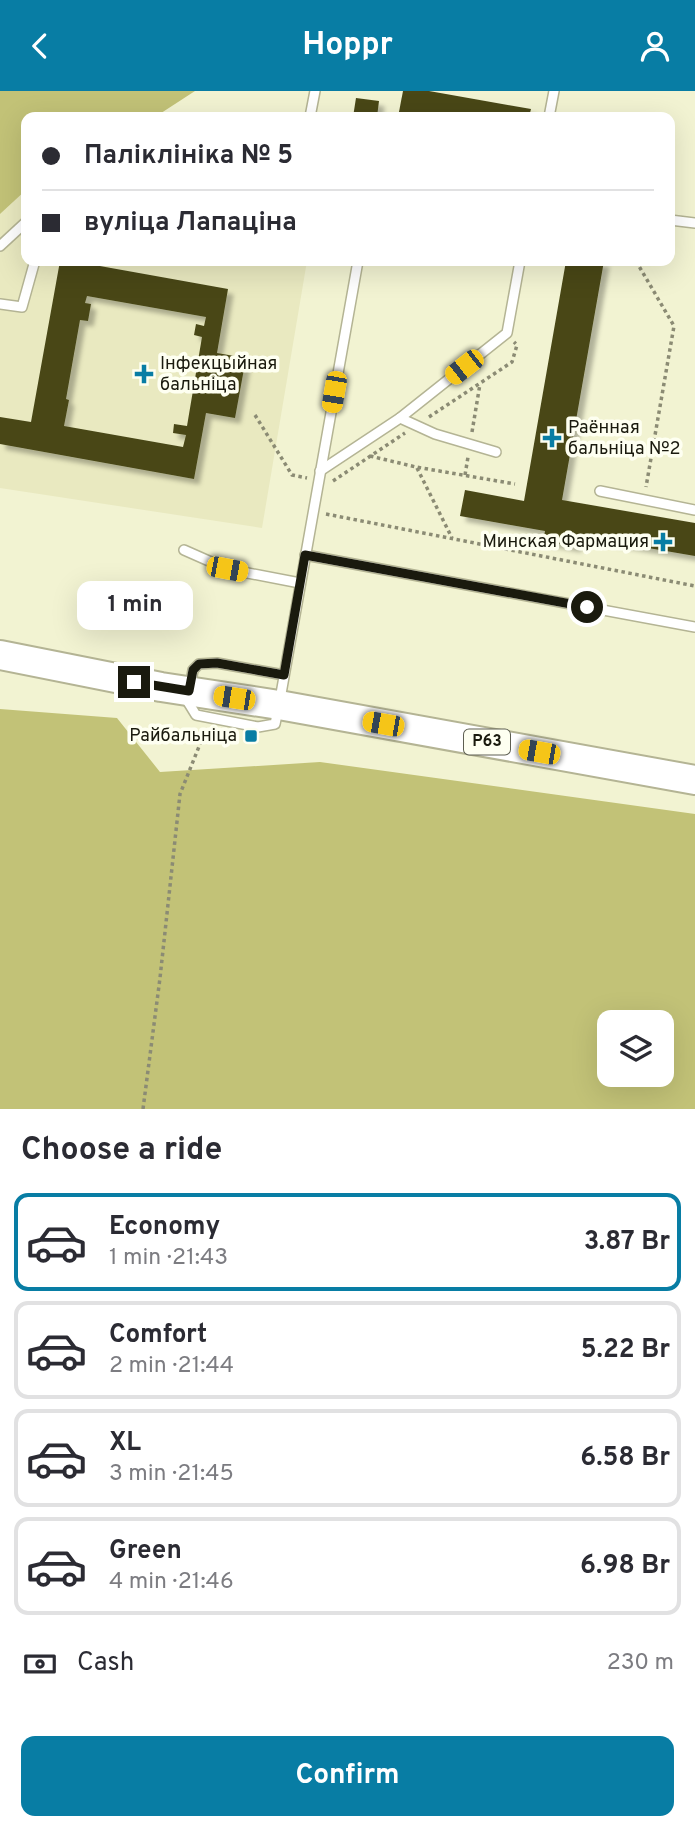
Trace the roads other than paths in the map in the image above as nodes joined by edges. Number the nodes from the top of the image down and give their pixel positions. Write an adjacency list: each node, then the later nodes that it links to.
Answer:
1 (315, 91): 3 (lane)
2 (554, 91): 4 (lane)
3 (311, 112)
4 (550, 112)
5 (675, 221): 6 (lane)
6 (695, 223)
7 (21, 227): 8 (lane)
8 (0, 246)
9 (34, 266): 12 (lane)
10 (357, 266): 15 (lane)
11 (519, 266): 13 (lane)
12 (0, 305)
13 (400, 418): 14 (lane); 15 (lane)
14 (496, 452)
15 (320, 475): 19 (lane)
16 (600, 491): 17 (lane)
17 (695, 510)
18 (184, 550): 20 (lane)
19 (305, 555): 20 (lane); 21 (lane)
20 (300, 583): 23 (lane)
21 (695, 627)
22 (0, 655): 24 (main road, Р63)
23 (284, 675): 24 (lane); 25 (lane)
24 (189, 691): 25 (main road, Р63); 25 (lane)
25 (279, 705): 26 (main road, Р63)
26 (695, 780)

